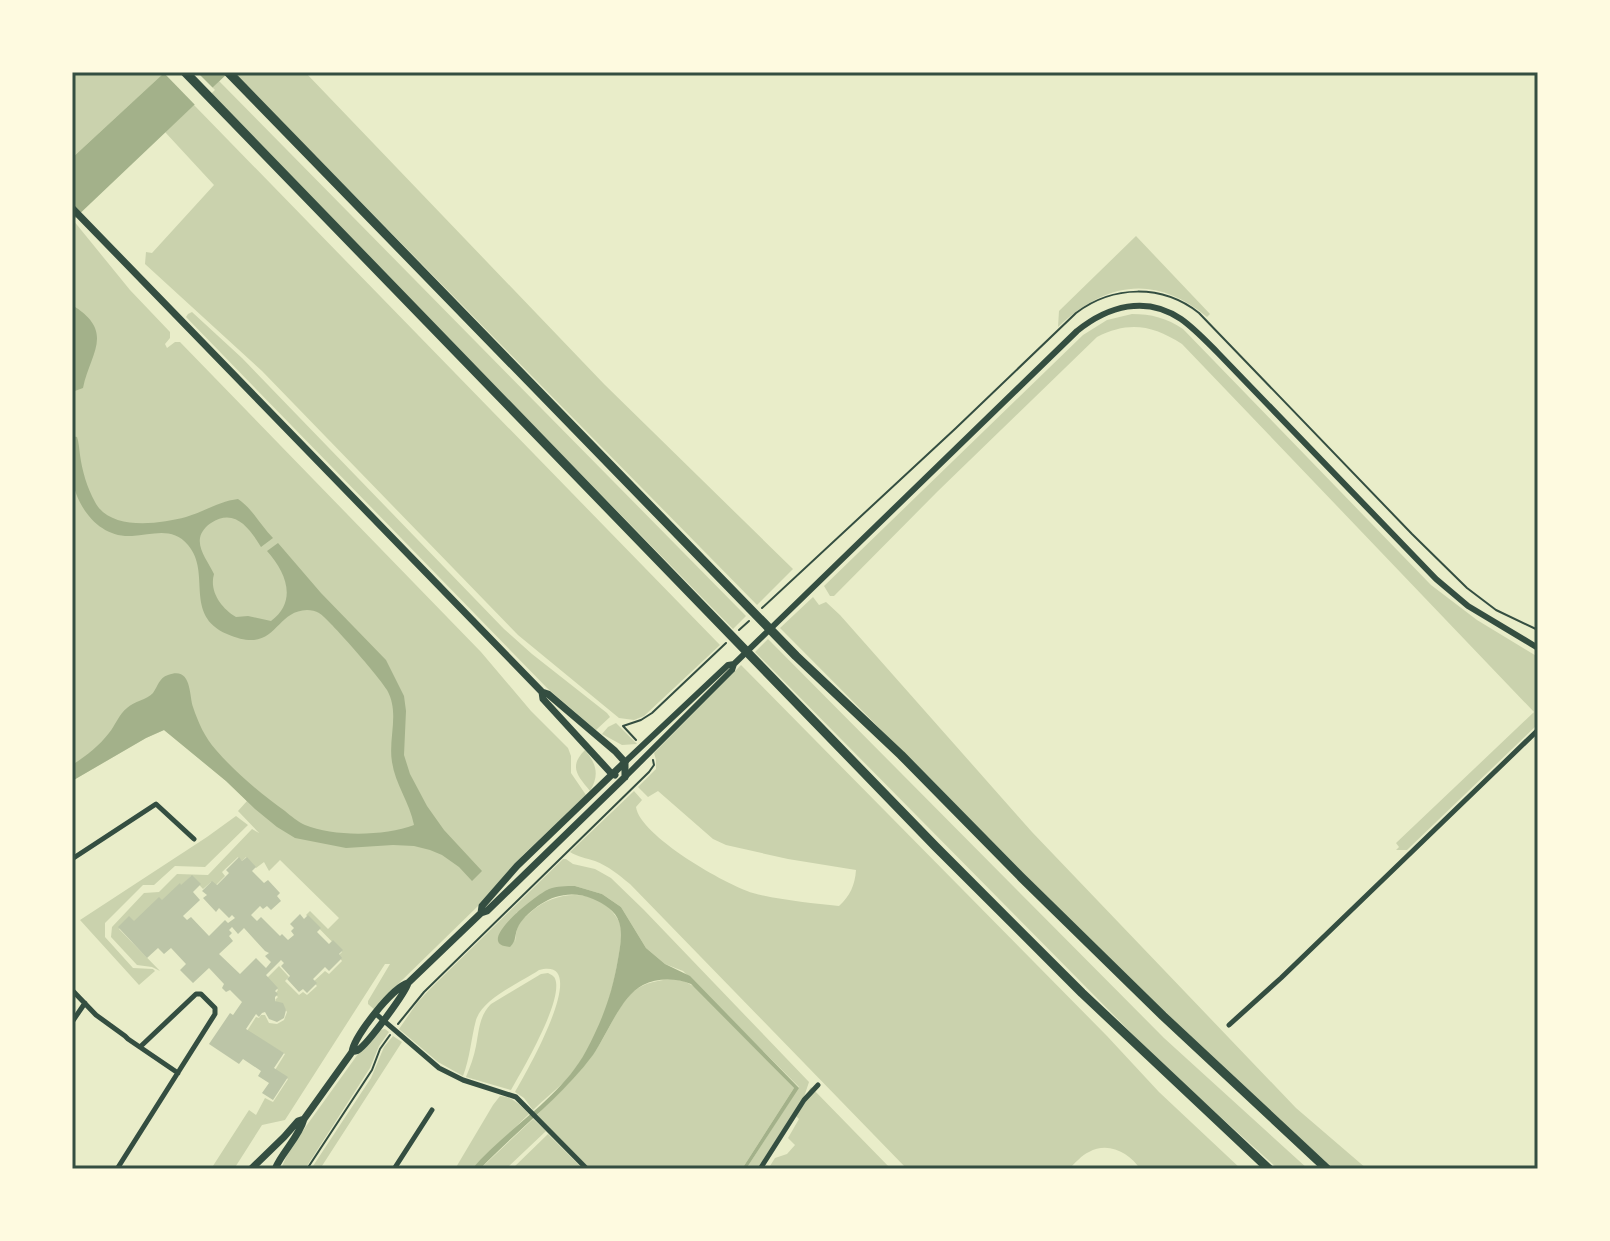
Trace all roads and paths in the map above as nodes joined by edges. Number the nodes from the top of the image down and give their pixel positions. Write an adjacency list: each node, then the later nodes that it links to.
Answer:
1 (185, 72): 41 (highway)
2 (228, 72): 42 (highway)
3 (72, 208): 7 (main road)
4 (1538, 630): 9 (path)
5 (1538, 648): 6 (street)
6 (734, 664): 11 (street); 13 (street)
7 (542, 692): 11 (main road); 12 (main road)
8 (1538, 730): 24 (street)
9 (640, 743)
10 (652, 756): 23 (path)
11 (625, 762): 12 (main road); 13 (main road)
12 (612, 775): 13 (main road); 16 (main road)
13 (625, 777): 16 (main road)
14 (194, 839): 15 (street)
15 (72, 859)
16 (481, 913): 17 (main road)
17 (408, 983): 20 (main road); 21 (main road)
18 (72, 990): 19 (street)
19 (85, 1003): 22 (street); 26 (street)
20 (376, 1014): 21 (street); 27 (main road)
21 (383, 1020): 27 (main road); 39 (street)
22 (72, 1022)
23 (398, 1025)
24 (1229, 1025)
25 (391, 1034): 37 (path)
26 (140, 1047): 28 (street); 28 (street)
27 (352, 1052): 31 (main road)
28 (178, 1073): 34 (street)
29 (818, 1085): 32 (street)
30 (432, 1110): 38 (street)
31 (304, 1119): 35 (main road); 36 (main road)
32 (780, 1138): 33 (street); 40 (street)
33 (789, 1144)
34 (117, 1169)
35 (251, 1169)
36 (275, 1169)
37 (307, 1169)
38 (394, 1169)
39 (587, 1169)
40 (760, 1169)
41 (1269, 1169)
42 (1327, 1169)

